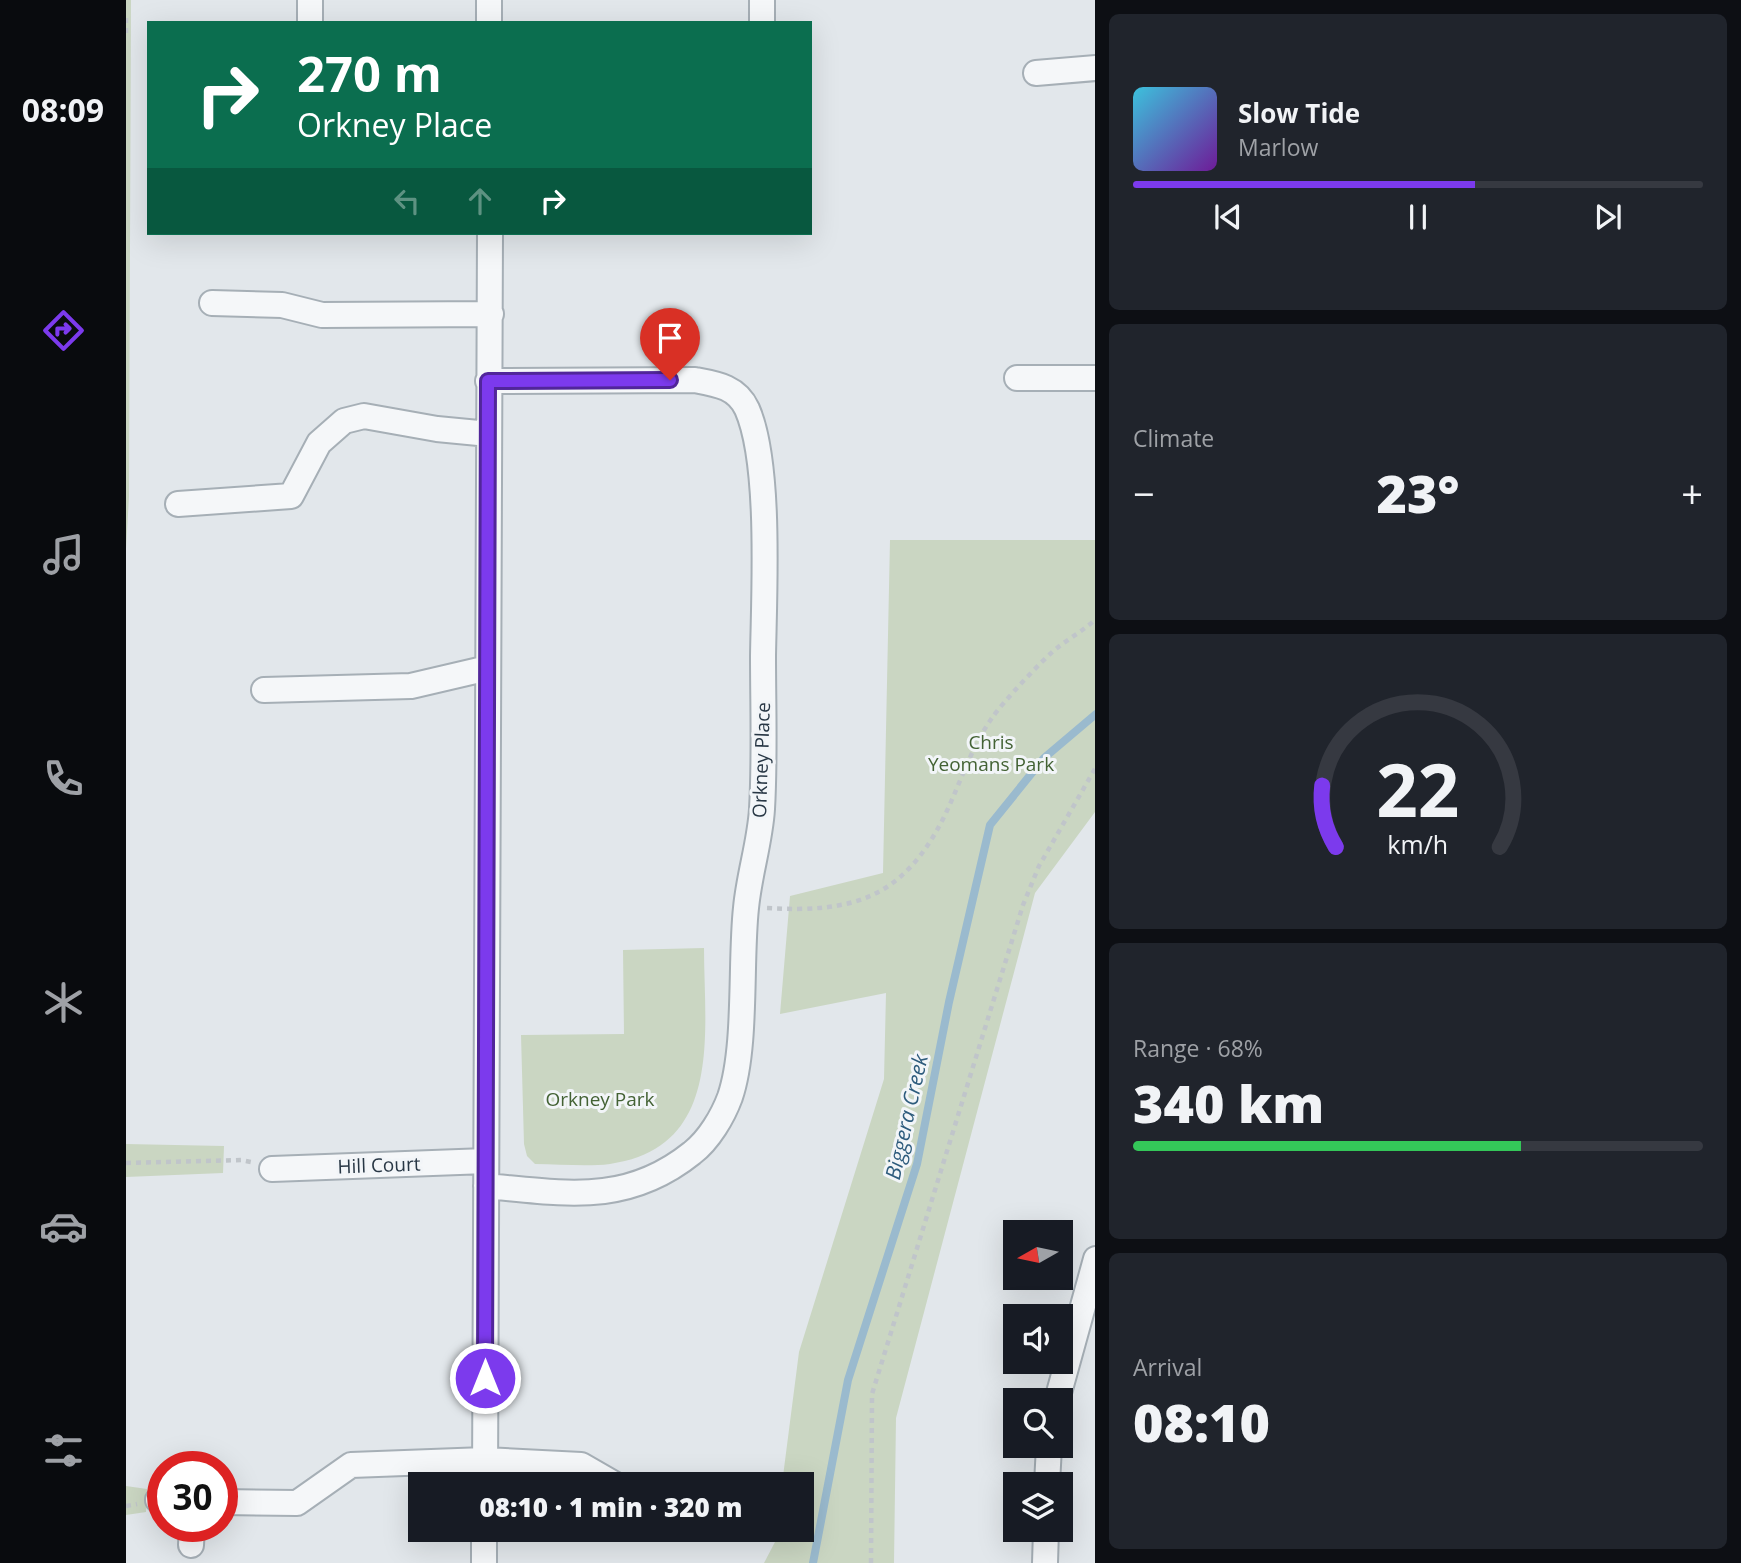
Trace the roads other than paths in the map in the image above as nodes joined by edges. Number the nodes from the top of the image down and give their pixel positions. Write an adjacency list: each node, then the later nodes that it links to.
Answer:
1 (310, 0): 4 (street)
2 (489, 0): 5 (street)
3 (762, 0): 6 (street)
4 (310, 21)
5 (489, 21)
6 (762, 21)
7 (1095, 68): 8 (street)
8 (1036, 73)
9 (490, 235): 11 (street)
10 (212, 303): 11 (street)
11 (491, 314): 14 (street)
12 (1017, 378): 13 (street)
13 (1095, 378)
14 (488, 381): 15 (street); 21 (street, Orkney Place)
15 (489, 434): 16 (street); 17 (street)
16 (178, 504)
17 (488, 668): 18 (street); 19 (street)
18 (264, 690)
19 (486, 1161): 20 (street, Hill Court); 21 (street)
20 (272, 1169)
21 (486, 1186): 24 (street)
22 (1095, 1259): 23 (street)
23 (1059, 1388)
24 (485, 1472): 25 (street); 26 (street)
25 (593, 1472)
26 (238, 1502)
27 (484, 1542): 29 (street)
28 (1046, 1542): 30 (street)
29 (484, 1563)
30 (1045, 1563)

